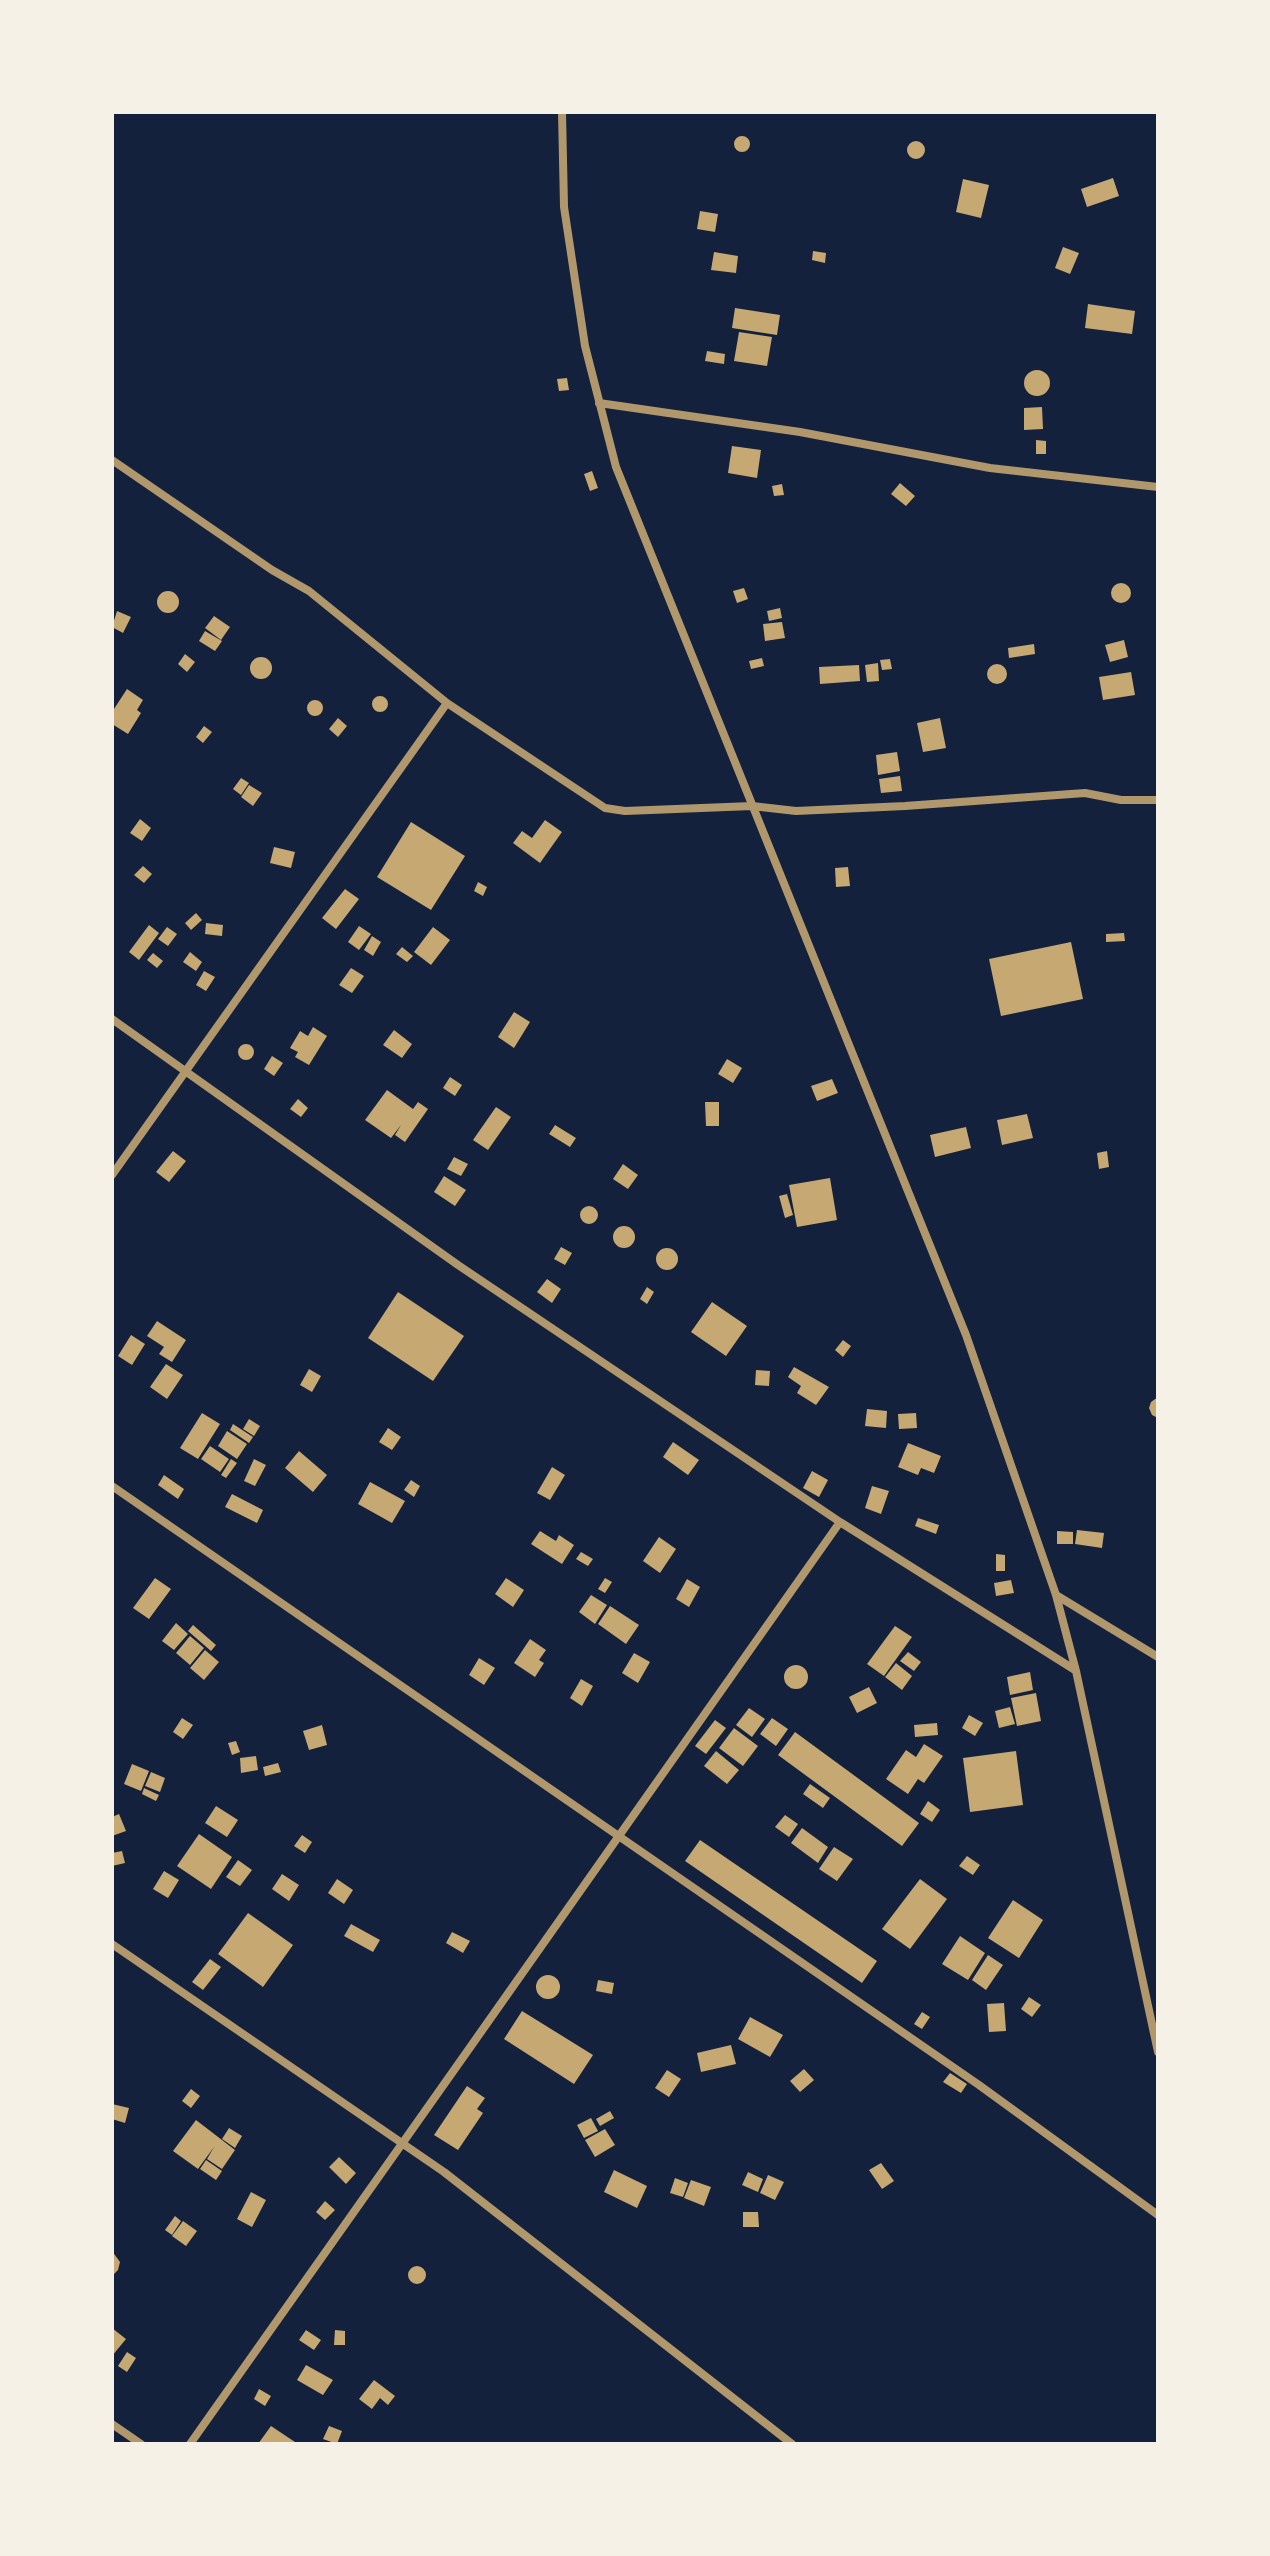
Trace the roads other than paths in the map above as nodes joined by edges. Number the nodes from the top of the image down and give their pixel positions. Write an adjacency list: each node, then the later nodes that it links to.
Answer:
1 (562, 112): 2 (street)
2 (599, 403): 4 (street); 7 (street)
3 (112, 460): 5 (street)
4 (1158, 487)
5 (447, 703): 7 (street); 9 (street)
6 (1158, 800): 7 (street)
7 (752, 806): 13 (street)
8 (112, 1019): 9 (street)
9 (185, 1070): 10 (street); 12 (street)
10 (112, 1175)
11 (112, 1486): 16 (street)
12 (840, 1522): 15 (street); 16 (street)
13 (1056, 1595): 14 (street); 15 (street)
14 (1157, 1654)
15 (1076, 1671): 18 (street)
16 (621, 1837): 19 (street); 20 (street)
17 (112, 1944): 19 (street)
18 (1158, 2052)
19 (401, 2143): 23 (street); 24 (street)
20 (1158, 2215)
21 (112, 2424): 22 (street)
22 (141, 2444)
23 (190, 2444)
24 (792, 2444)

